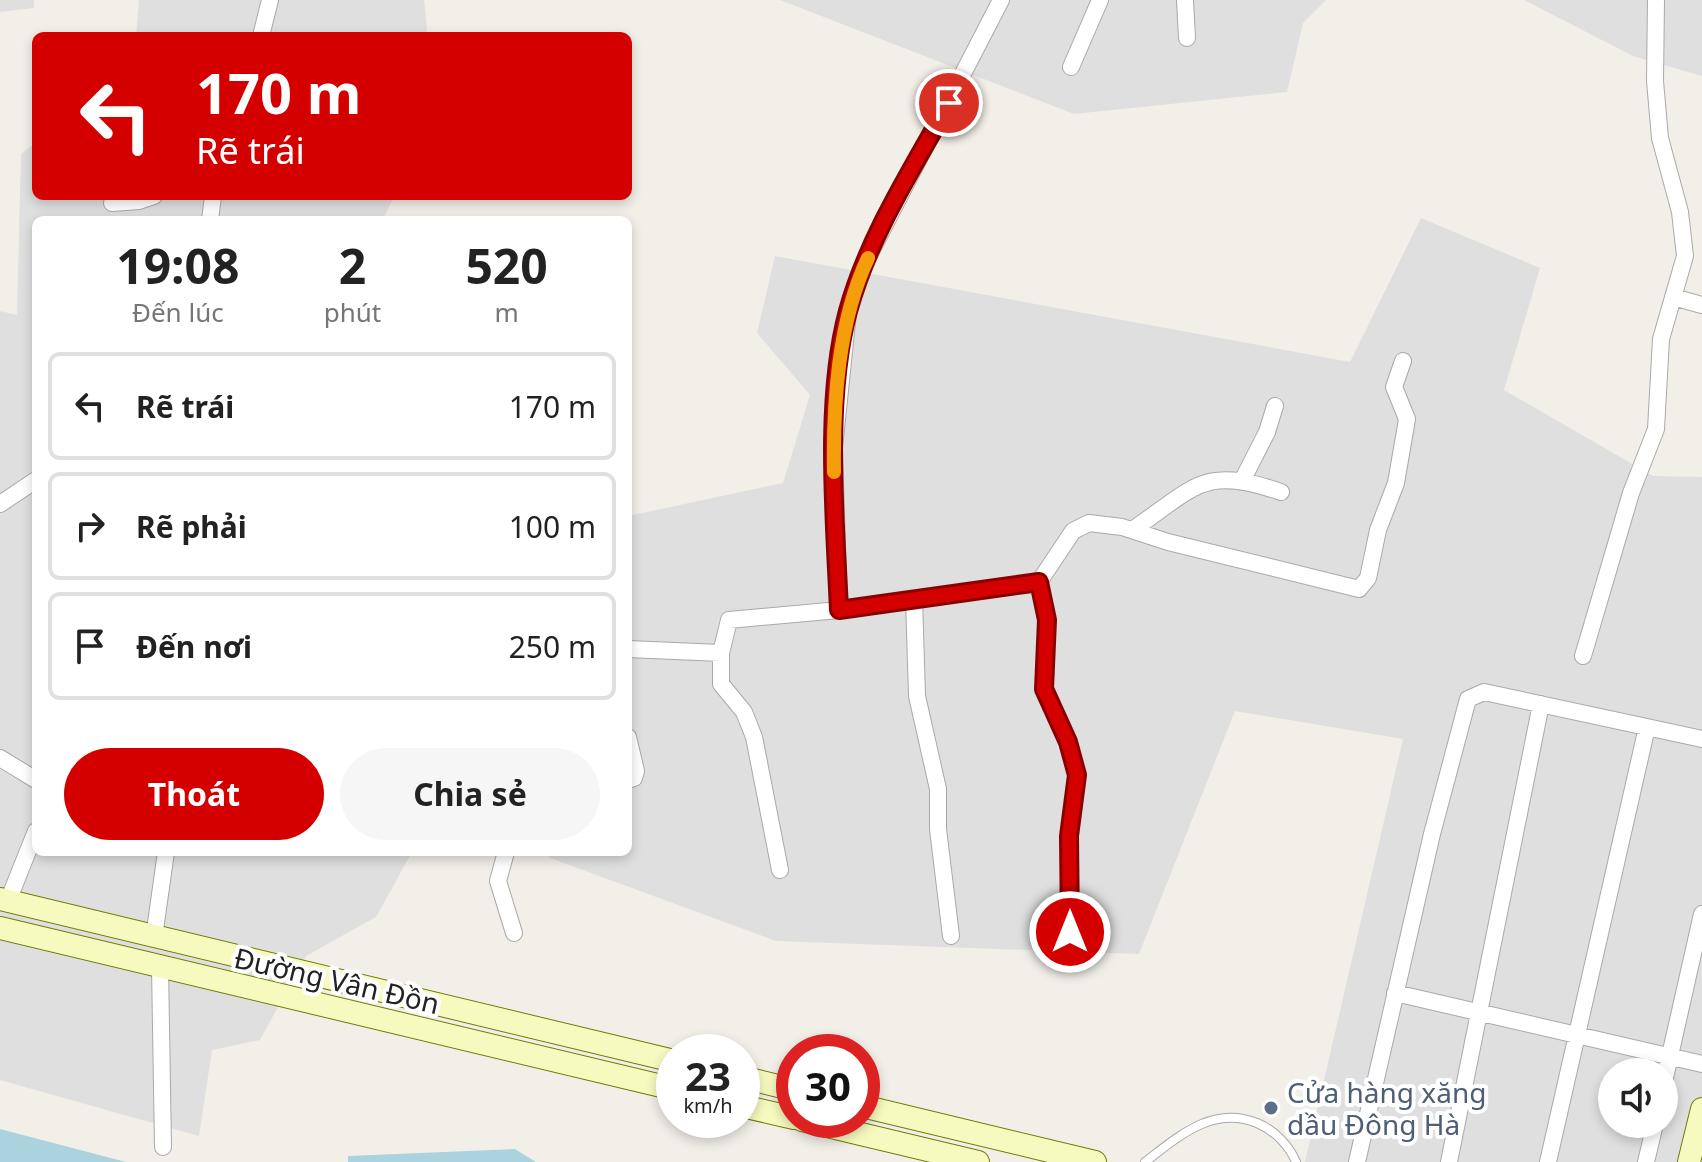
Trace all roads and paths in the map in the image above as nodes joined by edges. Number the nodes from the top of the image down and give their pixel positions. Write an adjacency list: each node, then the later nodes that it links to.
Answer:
1 (270, 0): 6 (street)
2 (1001, 0): 22 (street)
3 (1100, 0): 8 (street)
4 (1185, 0): 7 (street)
5 (1656, 0): 11 (street)
6 (262, 32)
7 (1187, 38)
8 (1071, 67)
9 (142, 200): 10 (street)
10 (112, 203)
11 (1673, 297): 12 (street); 25 (street)
12 (1702, 305)
13 (1403, 361): 19 (street)
14 (1275, 406): 15 (street)
15 (1243, 479): 17 (street); 19 (street)
16 (32, 483): 18 (street)
17 (1281, 492)
18 (0, 504)
19 (1132, 530): 20 (street)
20 (1039, 582): 21 (street); 40 (street)
21 (914, 599): 22 (street); 42 (street)
22 (839, 610): 24 (street)
23 (632, 649): 24 (street)
24 (721, 653): 36 (street)
25 (1583, 656)
26 (1541, 704): 27 (street); 45 (street); 46 (street)
27 (1647, 727): 28 (street); 48 (street)
28 (1702, 739)
29 (632, 754): 31 (street)
30 (0, 758): 32 (street)
31 (632, 776)
32 (32, 778)
33 (32, 840): 37 (street)
34 (165, 856): 43 (street)
35 (505, 856): 41 (street)
36 (780, 870)
37 (4, 900): 43 (main road, Đường Vân Đồn)
38 (1702, 914): 50 (street)
39 (1, 930): 44 (main road, Đường Vân Đồn)
40 (1070, 932)
41 (514, 933)
42 (951, 936)
43 (154, 937): 47 (main road, Đường Vân Đồn)
44 (160, 966): 51 (main road, Đường Vân Đồn); 58 (street)
45 (1395, 993): 46 (street); 63 (street)
46 (1480, 1012): 48 (street); 64 (street)
47 (549, 1031): 49 (main road, Đường Vân Đồn); 51 (main road)
48 (1577, 1035): 50 (street); 65 (street)
49 (656, 1057)
50 (1670, 1057): 52 (street)
51 (542, 1058): 53 (main road, Đường Vân Đồn)
52 (1702, 1064)
53 (656, 1085)
54 (1702, 1109): 67 (main road)
55 (880, 1110): 60 (main road)
56 (877, 1138): 59 (main road)
57 (1652, 1138): 66 (street)
58 (163, 1147)
59 (978, 1162)
60 (1095, 1162)
61 (1145, 1162): 62 (lane)
62 (1296, 1162)
63 (1357, 1162)
64 (1449, 1162)
65 (1548, 1162)
66 (1646, 1162)
67 (1689, 1162)

